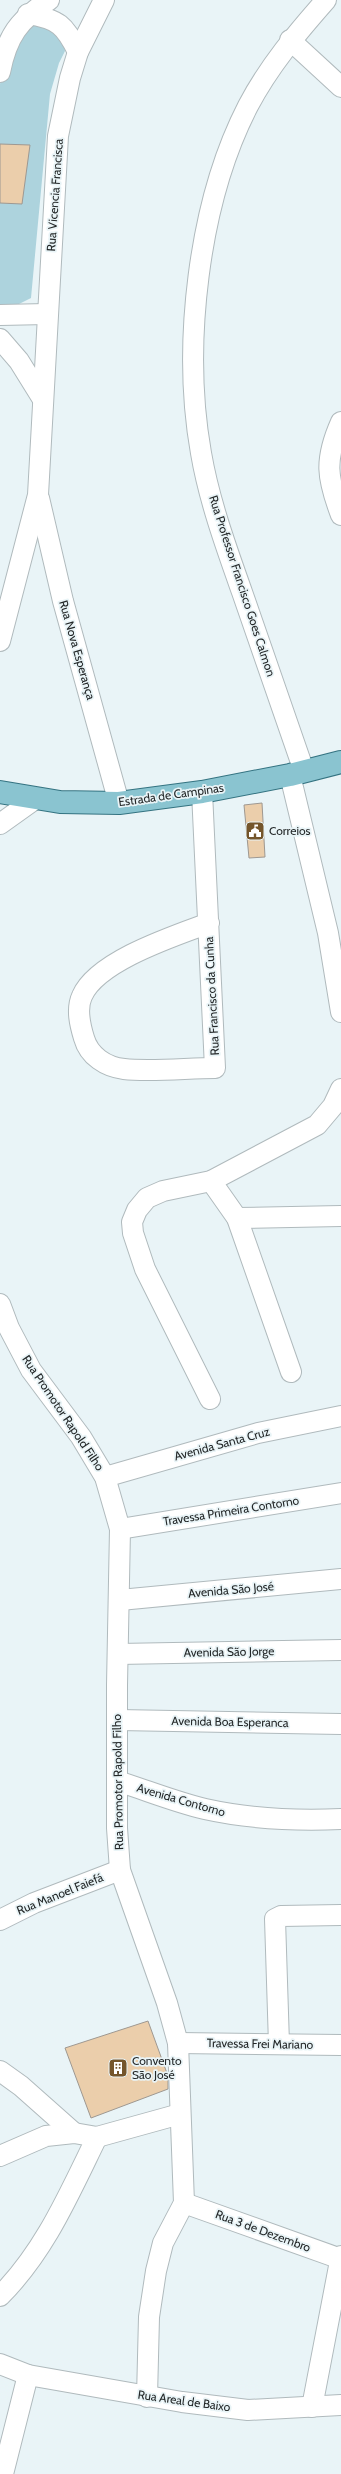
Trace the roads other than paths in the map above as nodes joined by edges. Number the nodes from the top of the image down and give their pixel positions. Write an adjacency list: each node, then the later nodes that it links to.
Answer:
1 (49, 0): 4 (street)
2 (104, 0): 6 (street, Rua Vicencia Francisca)
3 (326, 0): 5 (street, Rua Professor Francisco Goes Calmon)
4 (28, 14): 6 (street); 7 (street)
5 (290, 40): 8 (street); 18 (street, Rua Professor Francisco Goes Calmon)
6 (78, 52): 9 (street, Rua Vicencia Francisca)
7 (0, 72)
8 (341, 87)
9 (47, 314): 10 (street); 12 (street, Rua Vicencia Francisca)
10 (0, 315)
11 (0, 339): 12 (street)
12 (42, 398): 14 (street, Rua Vicencia Francisca)
13 (341, 422): 15 (street)
14 (38, 495): 16 (street, Rua Vicencia Francisca); 22 (street, Rua Nova Esperança)
15 (341, 515)
16 (0, 641)
17 (341, 762): 18 (main road, Estrada de Campinas)
18 (297, 773): 20 (main road, Estrada de Campinas); 25 (street, Rua Professor Francisco Goes Calmon)
19 (0, 792): 21 (main road, Estrada de Campinas)
20 (202, 792): 22 (main road, Estrada de Campinas); 24 (street, Rua Francisco da Cunha)
21 (35, 799): 22 (main road, Estrada de Campinas); 23 (street)
22 (119, 804)
23 (0, 824)
24 (209, 923): 24 (street, Rua Francisco da Cunha)
25 (334, 934): 26 (street, Rua Professor Francisco Goes Calmon)
26 (341, 1012)
27 (341, 1089): 28 (street)
28 (211, 1181): 30 (street); 33 (street)
29 (341, 1216): 30 (street)
30 (237, 1218): 32 (street)
31 (0, 1304): 35 (street, Rua Promotor Rapold Filho)
32 (291, 1372)
33 (210, 1400)
34 (341, 1416): 35 (street, Avenida Santa Cruz)
35 (105, 1477): 37 (street, Rua Promotor Rapold Filho)
36 (341, 1493): 37 (street, Travessa Primeira Contorno)
37 (120, 1529): 39 (street, Rua Promotor Rapold Filho)
38 (341, 1579): 39 (street, Avenida São José)
39 (120, 1600): 41 (street, Rua Promotor Rapold Filho)
40 (341, 1650): 41 (street, Avenida São Jorge)
41 (118, 1654): 42 (street, Rua Promotor Rapold Filho)
42 (118, 1720): 43 (street, Avenida Boa Esperanca); 44 (street, Rua Promotor Rapold Filho)
43 (341, 1724)
44 (117, 1781): 45 (street, Avenida Contorno); 46 (street, Rua Promotor Rapold Filho)
45 (341, 1819)
46 (120, 1870): 48 (street, Rua Manoel Faiefá); 49 (street, Rua Promotor Rapold Filho)
47 (341, 1915): 50 (street)
48 (0, 1920)
49 (178, 2043): 50 (street, Travessa Frei Mariano); 53 (street, Rua Promotor Rapold Filho)
50 (279, 2044): 51 (street, Travessa Frei Mariano)
51 (341, 2045)
52 (0, 2072): 54 (street)
53 (180, 2114): 55 (street); 57 (street, Rua Promotor Rapold Filho)
54 (74, 2133): 55 (street); 56 (street)
55 (97, 2137): 59 (street)
56 (0, 2156)
57 (184, 2203): 58 (street, Rua 3 de Dezembro); 62 (street)
58 (341, 2258): 64 (street)
59 (0, 2296)
60 (0, 2364): 61 (street, Rua Areal de Baixo)
61 (28, 2375): 62 (street, Rua Areal de Baixo); 65 (street)
62 (147, 2397): 64 (street, Rua Areal de Baixo)
63 (341, 2405): 64 (street, Rua Areal de Baixo)
64 (312, 2407)
65 (3, 2474)

